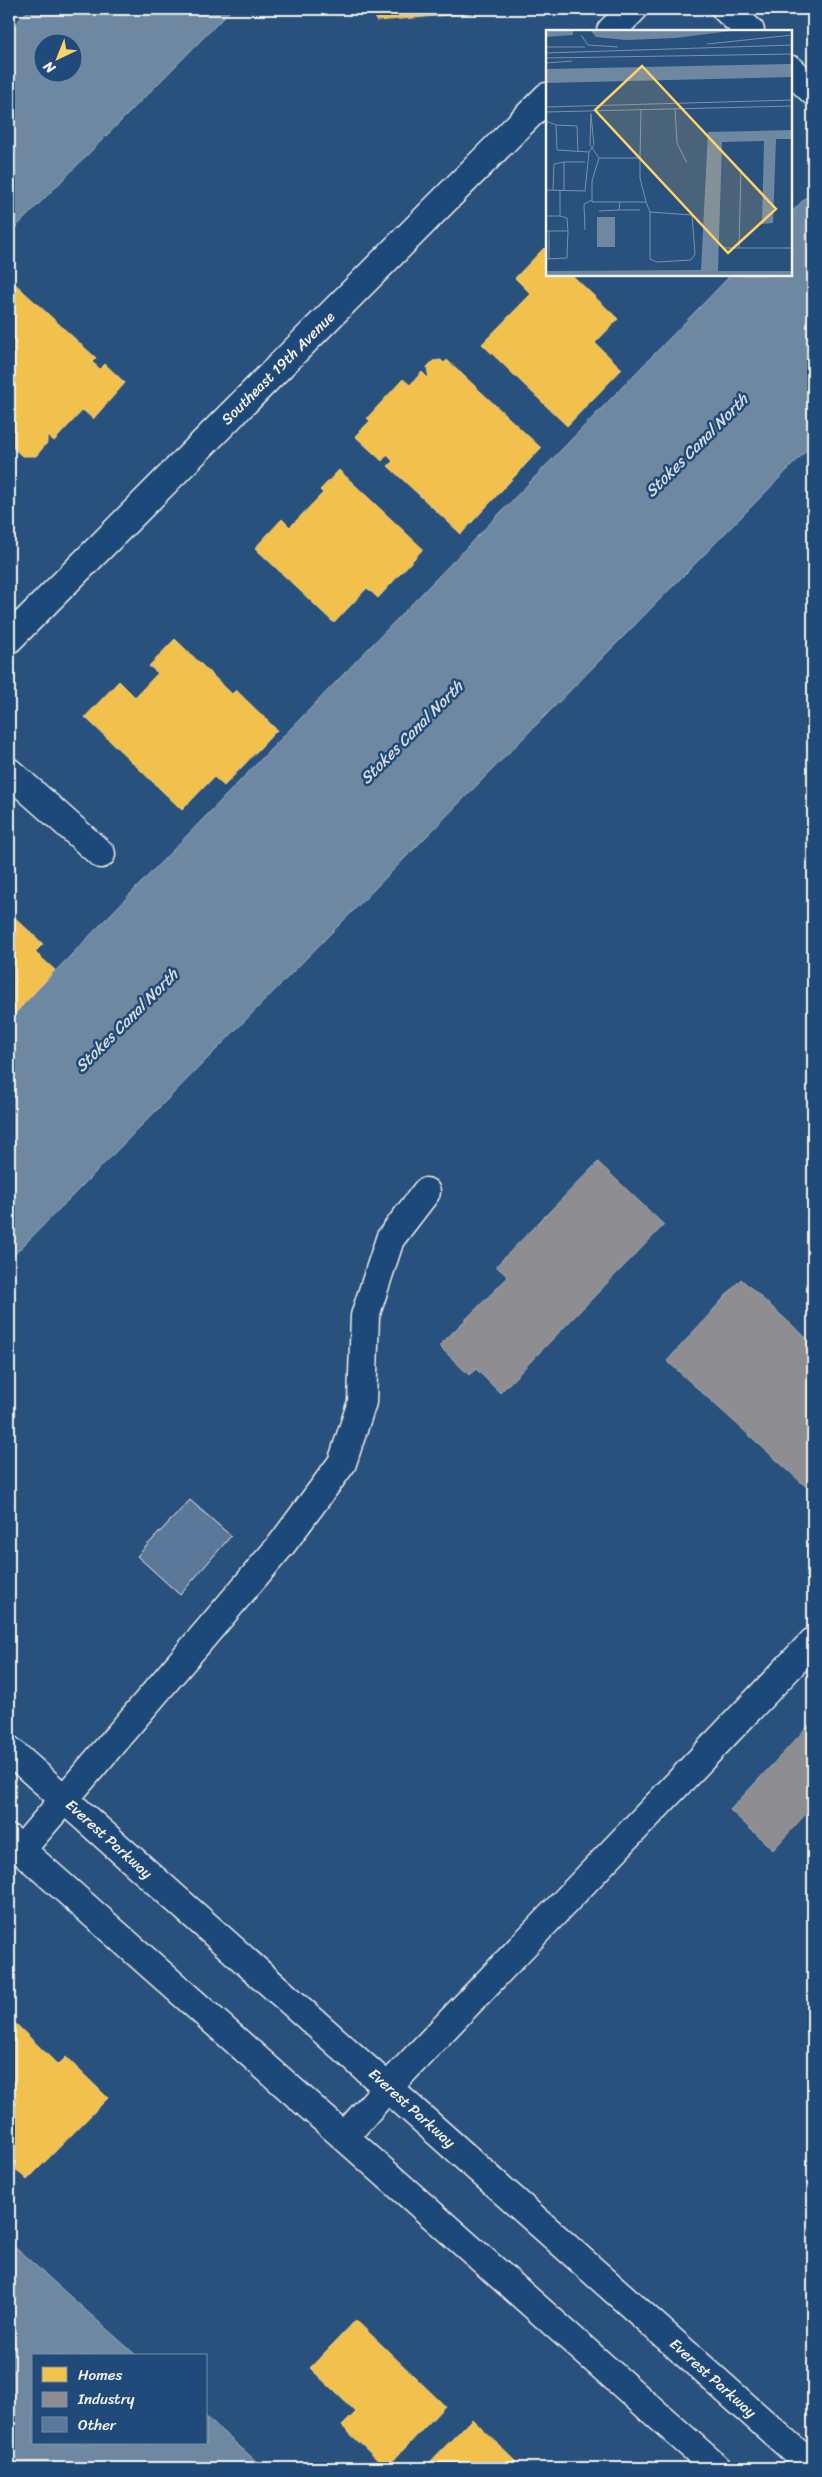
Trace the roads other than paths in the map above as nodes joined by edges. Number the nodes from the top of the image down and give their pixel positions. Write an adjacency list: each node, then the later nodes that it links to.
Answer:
1 (633, 9): 3 (street)
2 (726, 9): 4 (street)
3 (613, 30)
4 (749, 30)
5 (792, 71): 6 (street)
6 (813, 91)
7 (546, 98): 8 (street, Southeast 19th Avenue)
8 (9, 639)
9 (9, 772): 10 (street)
10 (101, 854)
11 (426, 1192): 14 (street)
12 (813, 1642): 16 (street)
13 (9, 1750): 14 (street, Everest Parkway)
14 (65, 1800): 15 (street); 16 (street, Everest Parkway)
15 (15, 1845): 17 (street)
16 (388, 2087): 17 (street); 18 (street, Everest Parkway)
17 (345, 2136): 19 (street)
18 (813, 2467)
19 (717, 2468)

